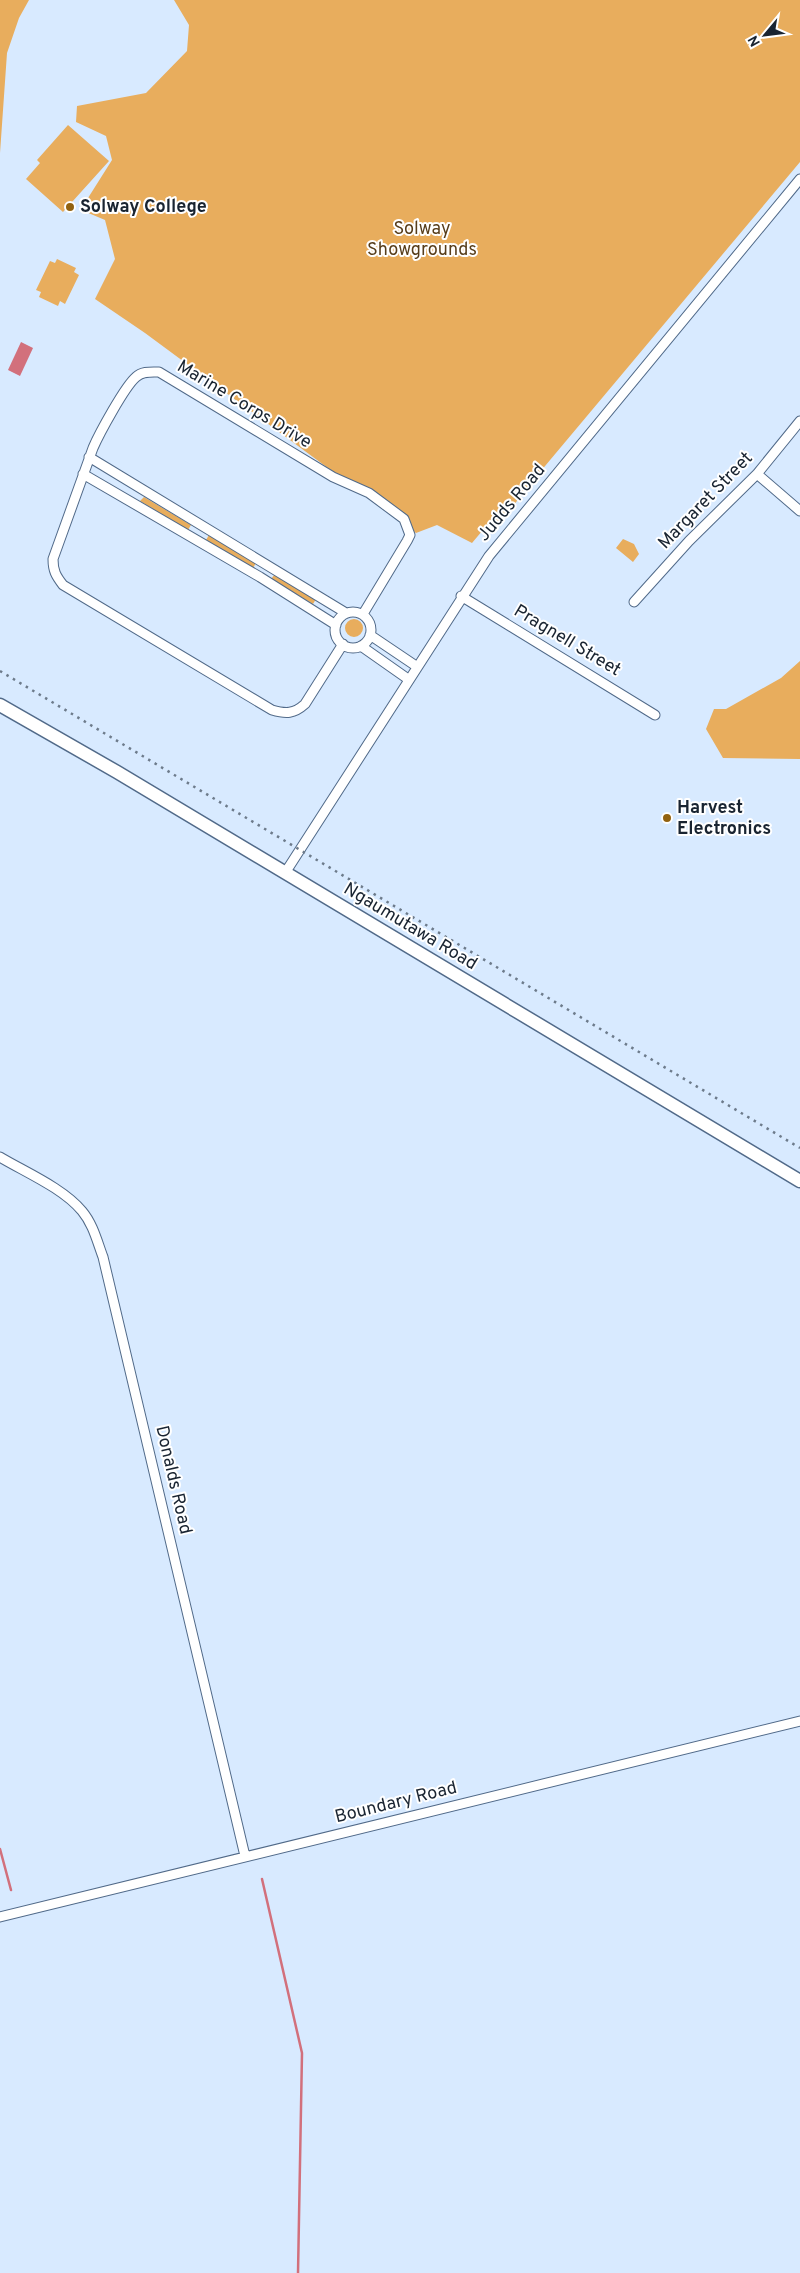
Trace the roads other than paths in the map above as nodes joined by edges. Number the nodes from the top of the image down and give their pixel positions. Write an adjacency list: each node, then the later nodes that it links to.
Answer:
1 (800, 179): 13 (street, Judds Road)
2 (800, 421): 5 (street, Margaret Street)
3 (89, 457): 4 (street, Marine Corps Drive); 6 (street); 16 (street, Marine Corps Drive)
4 (83, 474): 7 (street); 19 (street, Marine Corps Drive)
5 (757, 474): 8 (street); 14 (street, Margaret Street)
6 (136, 488): 7 (street); 9 (street)
7 (130, 499): 10 (street)
8 (800, 511)
9 (202, 526): 10 (street); 11 (street)
10 (195, 539): 12 (street)
11 (268, 565): 12 (street); 15 (street)
12 (260, 578): 17 (street)
13 (461, 596): 21 (street, Judds Road); 24 (street, Pragnell Street)
14 (634, 602)
15 (346, 613): 16 (street); 17 (street)
16 (363, 614): 18 (street)
17 (336, 625): 19 (street)
18 (370, 636): 20 (street); 21 (street)
19 (344, 644): 20 (street)
20 (361, 646): 22 (street)
21 (416, 666): 22 (street, Judds Road)
22 (408, 679): 25 (street, Judds Road)
23 (0, 705): 25 (main road, Ngaumutawa Road)
24 (655, 715)
25 (285, 873): 27 (main road, Ngaumutawa Road)
26 (0, 1157): 29 (street, Donalds Road)
27 (800, 1181)
28 (800, 1721): 29 (street, Boundary Road)
29 (245, 1856): 30 (street, Boundary Road)
30 (0, 1917)

